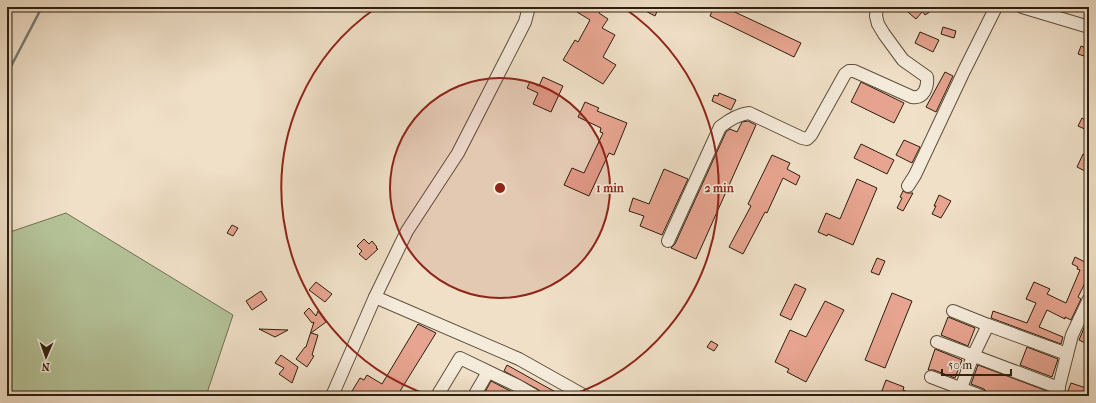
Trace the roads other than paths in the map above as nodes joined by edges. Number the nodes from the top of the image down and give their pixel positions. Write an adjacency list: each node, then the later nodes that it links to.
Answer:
1 (530, 7): 8 (street)
2 (877, 7): 7 (street)
3 (996, 7): 6 (street)
4 (1022, 7): 5 (street)
5 (1089, 27)
6 (908, 186)
7 (668, 241)
8 (375, 297): 20 (street); 24 (street)
9 (1089, 299): 13 (street)
10 (953, 311): 11 (street)
11 (988, 326): 13 (street); 14 (street)
12 (937, 342): 14 (street)
13 (1067, 354): 19 (street)
14 (973, 356): 18 (street); 19 (street)
15 (488, 372): 17 (street); 21 (street); 22 (street)
16 (931, 377): 18 (street)
17 (515, 391): 23 (street)
18 (959, 392): 25 (street)
19 (1058, 392)
20 (332, 396)
21 (437, 396)
22 (474, 396)
23 (535, 396)
24 (585, 396)
25 (981, 396)

